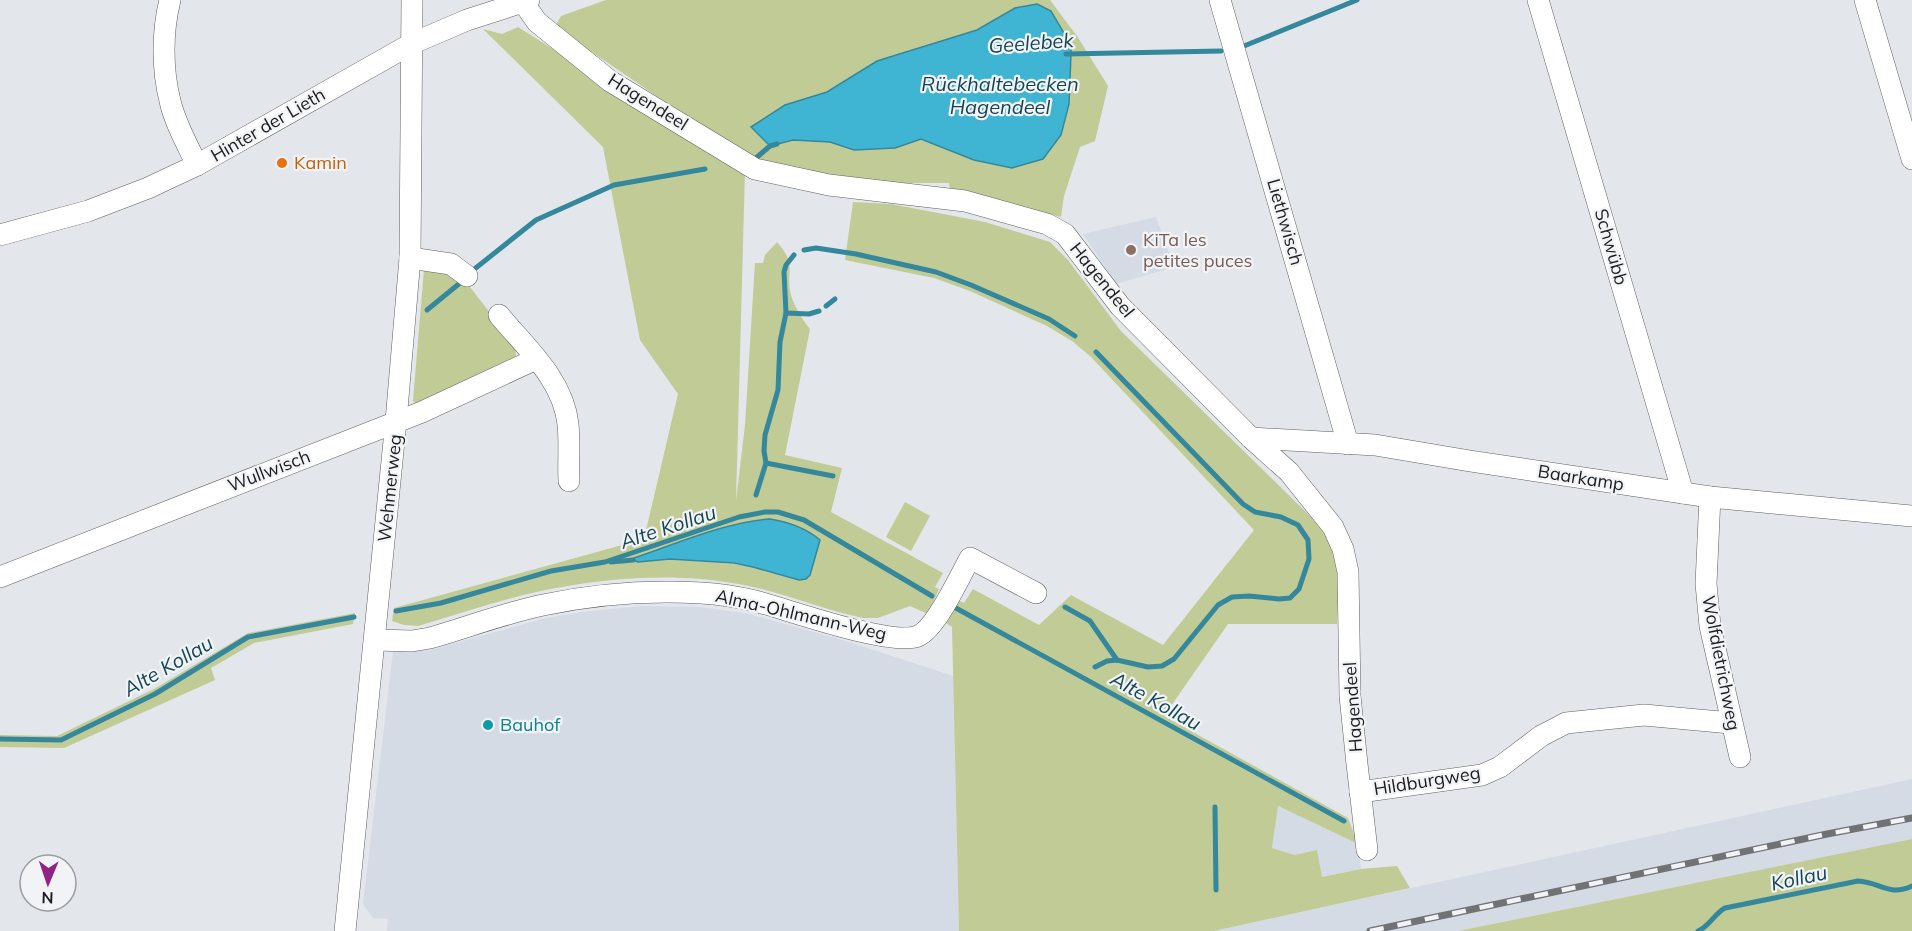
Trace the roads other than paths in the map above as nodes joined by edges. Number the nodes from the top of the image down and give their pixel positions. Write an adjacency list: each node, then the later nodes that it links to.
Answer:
1 (170, 0): 9 (street)
2 (412, 0): 7 (street)
3 (1220, 0): 17 (street, Liethwisch)
4 (1538, 0): 19 (street, Schwübb)
5 (1865, 0): 8 (street)
6 (526, 1): 7 (street, Hinter der Lieth); 16 (street, Hagendeel)
7 (411, 44): 9 (street, Hinter der Lieth); 11 (street, Wehmerweg)
8 (1912, 159)
9 (196, 165): 10 (street, Hinter der Lieth)
10 (0, 235)
11 (410, 258): 12 (street); 15 (street, Wehmerweg)
12 (467, 276)
13 (499, 315): 14 (street)
14 (536, 359): 15 (street, Wullwisch); 18 (street)
15 (396, 421): 22 (street, Wullwisch); 24 (street, Wehmerweg)
16 (1251, 438): 17 (street, Baarkamp); 27 (street, Hagendeel)
17 (1348, 444): 19 (street, Baarkamp)
18 (569, 481)
19 (1683, 494): 20 (street, Baarkamp)
20 (1710, 497): 21 (street, Baarkamp); 25 (street, Wolfdietrichweg)
21 (1912, 516)
22 (0, 577)
23 (1036, 593): 24 (street, Alma-Ohlmann-Weg)
24 (375, 640): 29 (street, Wehmerweg)
25 (1731, 723): 26 (street, Wolfdietrichweg); 27 (street, Hildburgweg)
26 (1740, 757)
27 (1360, 792): 28 (street, Hagendeel)
28 (1367, 850)
29 (345, 931)

